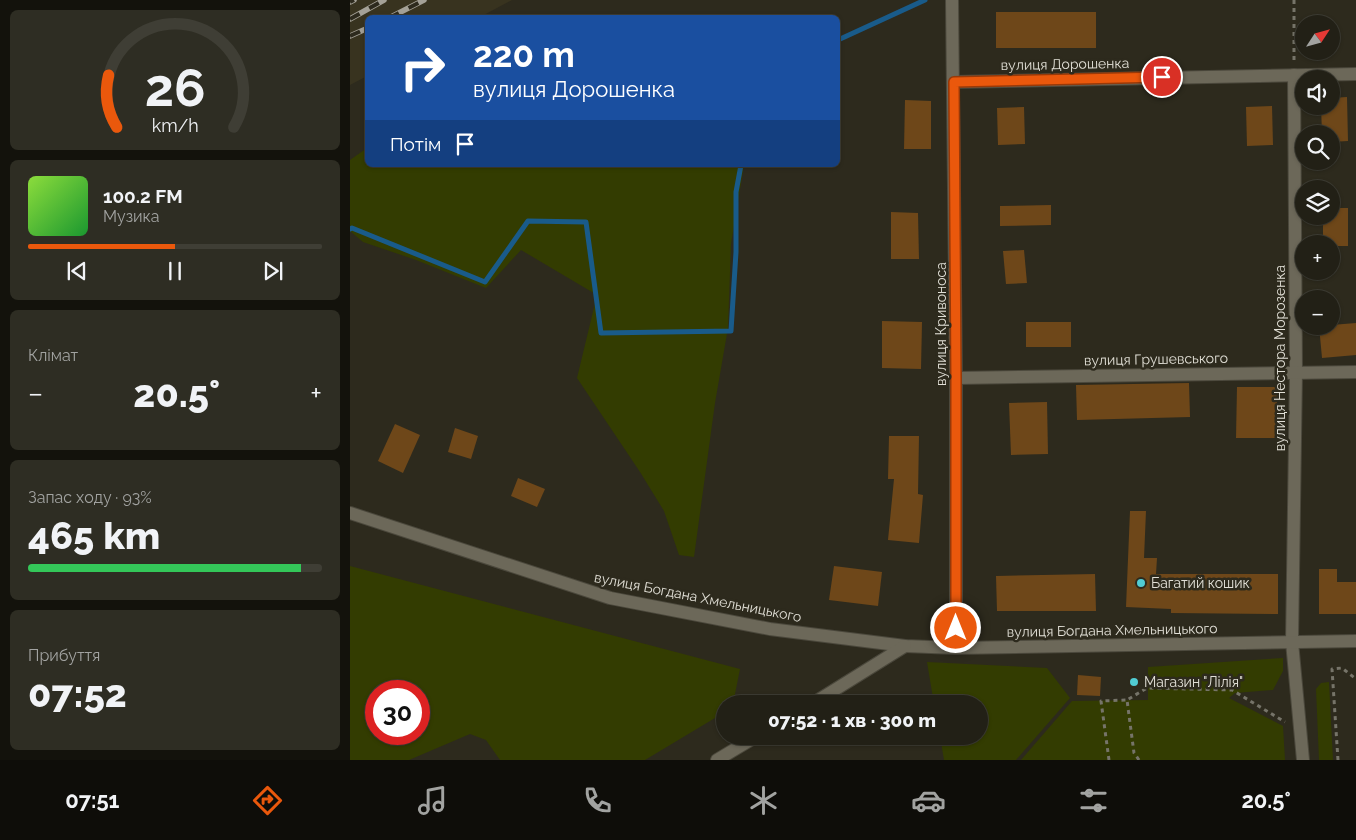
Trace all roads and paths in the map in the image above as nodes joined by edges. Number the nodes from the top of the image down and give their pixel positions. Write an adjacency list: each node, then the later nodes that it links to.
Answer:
1 (952, 0): 5 (street, вулиця Кривоноса)
2 (1294, 0): 4 (path)
3 (1356, 74): 4 (street, вулиця Дорошенка)
4 (1294, 75): 5 (street, вулиця Дорошенка); 6 (street, вулиця Нестора Морозенка)
5 (954, 82): 8 (street, вулиця Кривоноса)
6 (1296, 372): 7 (street, вулиця Грушевського); 8 (street, вулиця Грушевського); 11 (street, вулиця Нестора Морозенка)
7 (1356, 372)
8 (956, 378): 13 (street, вулиця Кривоноса)
9 (350, 513): 12 (street, вулиця Богдана Хмельницького)
10 (1356, 641): 11 (street, вулиця Богдана Хмельницького)
11 (1292, 642): 13 (street, вулиця Богдана Хмельницького); 22 (street)
12 (904, 646): 13 (street, вулиця Богдана Хмельницького); 15 (street)
13 (956, 648)
14 (1356, 680): 23 (path)
15 (826, 695)
16 (1127, 700): 17 (path); 20 (path); 21 (path)
17 (1289, 725)
18 (742, 745): 19 (street)
19 (717, 760)
20 (1109, 760)
21 (1139, 760)
22 (1303, 760)
23 (1338, 760)

